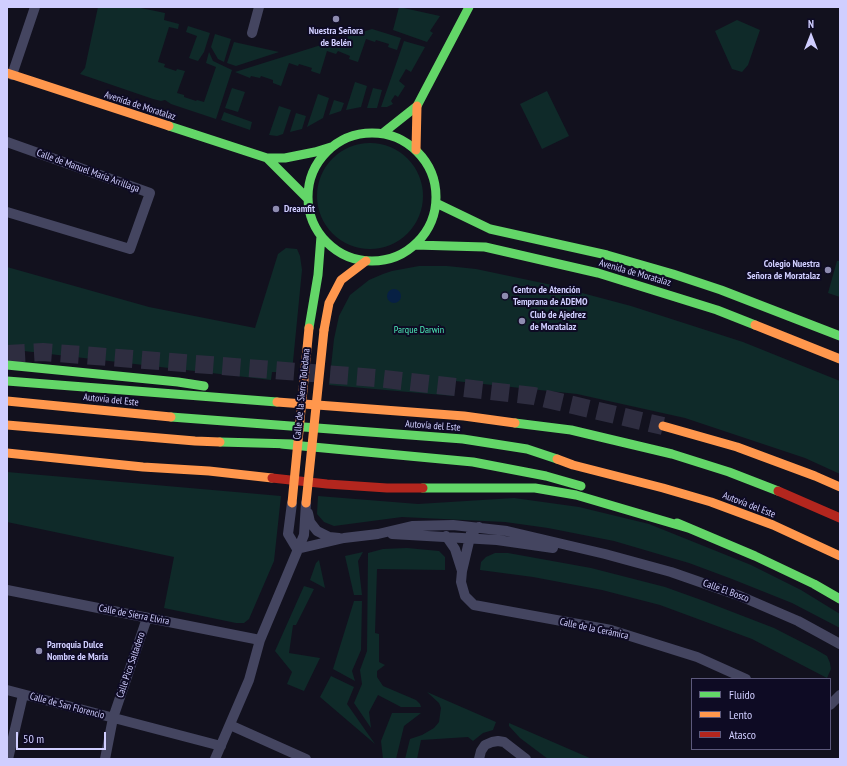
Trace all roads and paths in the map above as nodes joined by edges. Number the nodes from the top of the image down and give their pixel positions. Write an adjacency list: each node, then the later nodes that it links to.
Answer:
1 (35, 7): 5 (street)
2 (259, 7): 4 (street)
3 (469, 7): 6 (main road)
4 (252, 33)
5 (10, 74): 11 (main road, Avenida de Moratalaz)
6 (417, 106): 7 (main road); 10 (main road)
7 (383, 133): 9 (main road); 10 (main road)
8 (7, 142): 14 (street, Calle de Manuel María Arrillaga)
9 (331, 147): 11 (main road, Avenida de Moratalaz); 12 (main road)
10 (416, 150): 13 (main road)
11 (267, 158): 12 (main road, Avenida de Moratalaz)
12 (308, 200): 15 (main road)
13 (436, 203): 16 (main road); 18 (main road, Avenida de Moratalaz)
14 (7, 212)
15 (321, 236): 17 (main road); 36 (main road, Calle de la Sierra Toledana, bridge)
16 (415, 245): 17 (main road); 19 (main road, Avenida de Moratalaz)
17 (366, 261): 37 (main road, Calle de la Sierra Toledana, bridge)
18 (840, 336)
19 (840, 359)
20 (7, 365): 23 (main road)
21 (7, 381): 23 (main road, Autovía del Este)
22 (7, 401): 31 (main road, Autovía del Este)
23 (285, 403): 38 (main road, Autovía del Este)
24 (7, 425): 27 (main road)
25 (663, 426): 33 (main road)
26 (7, 444): 32 (main road)
27 (281, 444): 29 (main road); 34 (main road)
28 (7, 453): 32 (main road)
29 (490, 456)
30 (535, 461): 31 (main road)
31 (573, 464): 47 (main road, Autovía del Este)
32 (266, 477): 40 (main road)
33 (840, 487)
34 (588, 488)
35 (608, 495): 40 (main road)
36 (292, 502): 45 (street, Calle de la Sierra Toledana)
37 (306, 505): 43 (street, Calle El Bosco); 45 (street, Calle de la Sierra Toledana)
38 (840, 518)
39 (479, 527): 41 (street, Calle El Bosco); 44 (street); 46 (street, Calle El Bosco)
40 (688, 528): 50 (main road)
41 (378, 534): 42 (street, Calle El Bosco); 43 (street, Calle El Bosco)
42 (446, 536): 44 (street, Calle El Bosco); 48 (street, Calle de la Cerámica)
43 (344, 538): 45 (street, Calle El Bosco)
44 (470, 539): 46 (street, Calle El Bosco); 48 (street, Calle de la Cerámica)
45 (297, 549): 52 (street, Calle de la Sierra Toledana)
46 (605, 554): 53 (street, Calle El Bosco)
47 (840, 556)
48 (462, 571): 54 (street, Calle de la Cerámica)
49 (7, 590): 51 (street, Calle de Sierra Elvira)
50 (840, 599)
51 (147, 618): 52 (street, Calle de Sierra Elvira); 59 (street, Calle Pico Saltadero)
52 (260, 640): 60 (street, Calle de la Sierra Toledana)
53 (840, 644)
54 (744, 678)
55 (7, 690): 56 (street, Calle de San Florencio)
56 (23, 695): 59 (street, Calle de San Florencio); 63 (street)
57 (840, 695): 58 (street)
58 (831, 704)
59 (113, 718): 61 (street, Calle de San Florencio); 64 (street, Calle Pico Saltadero)
60 (230, 725): 61 (street, Calle de la Sierra Toledana); 62 (street)
61 (221, 746): 65 (street, Calle de la Sierra Toledana)
62 (291, 756): 66 (street)
63 (8, 759)
64 (105, 759)
65 (215, 759)
66 (306, 759)
67 (479, 759): 68 (street)
68 (526, 759)

